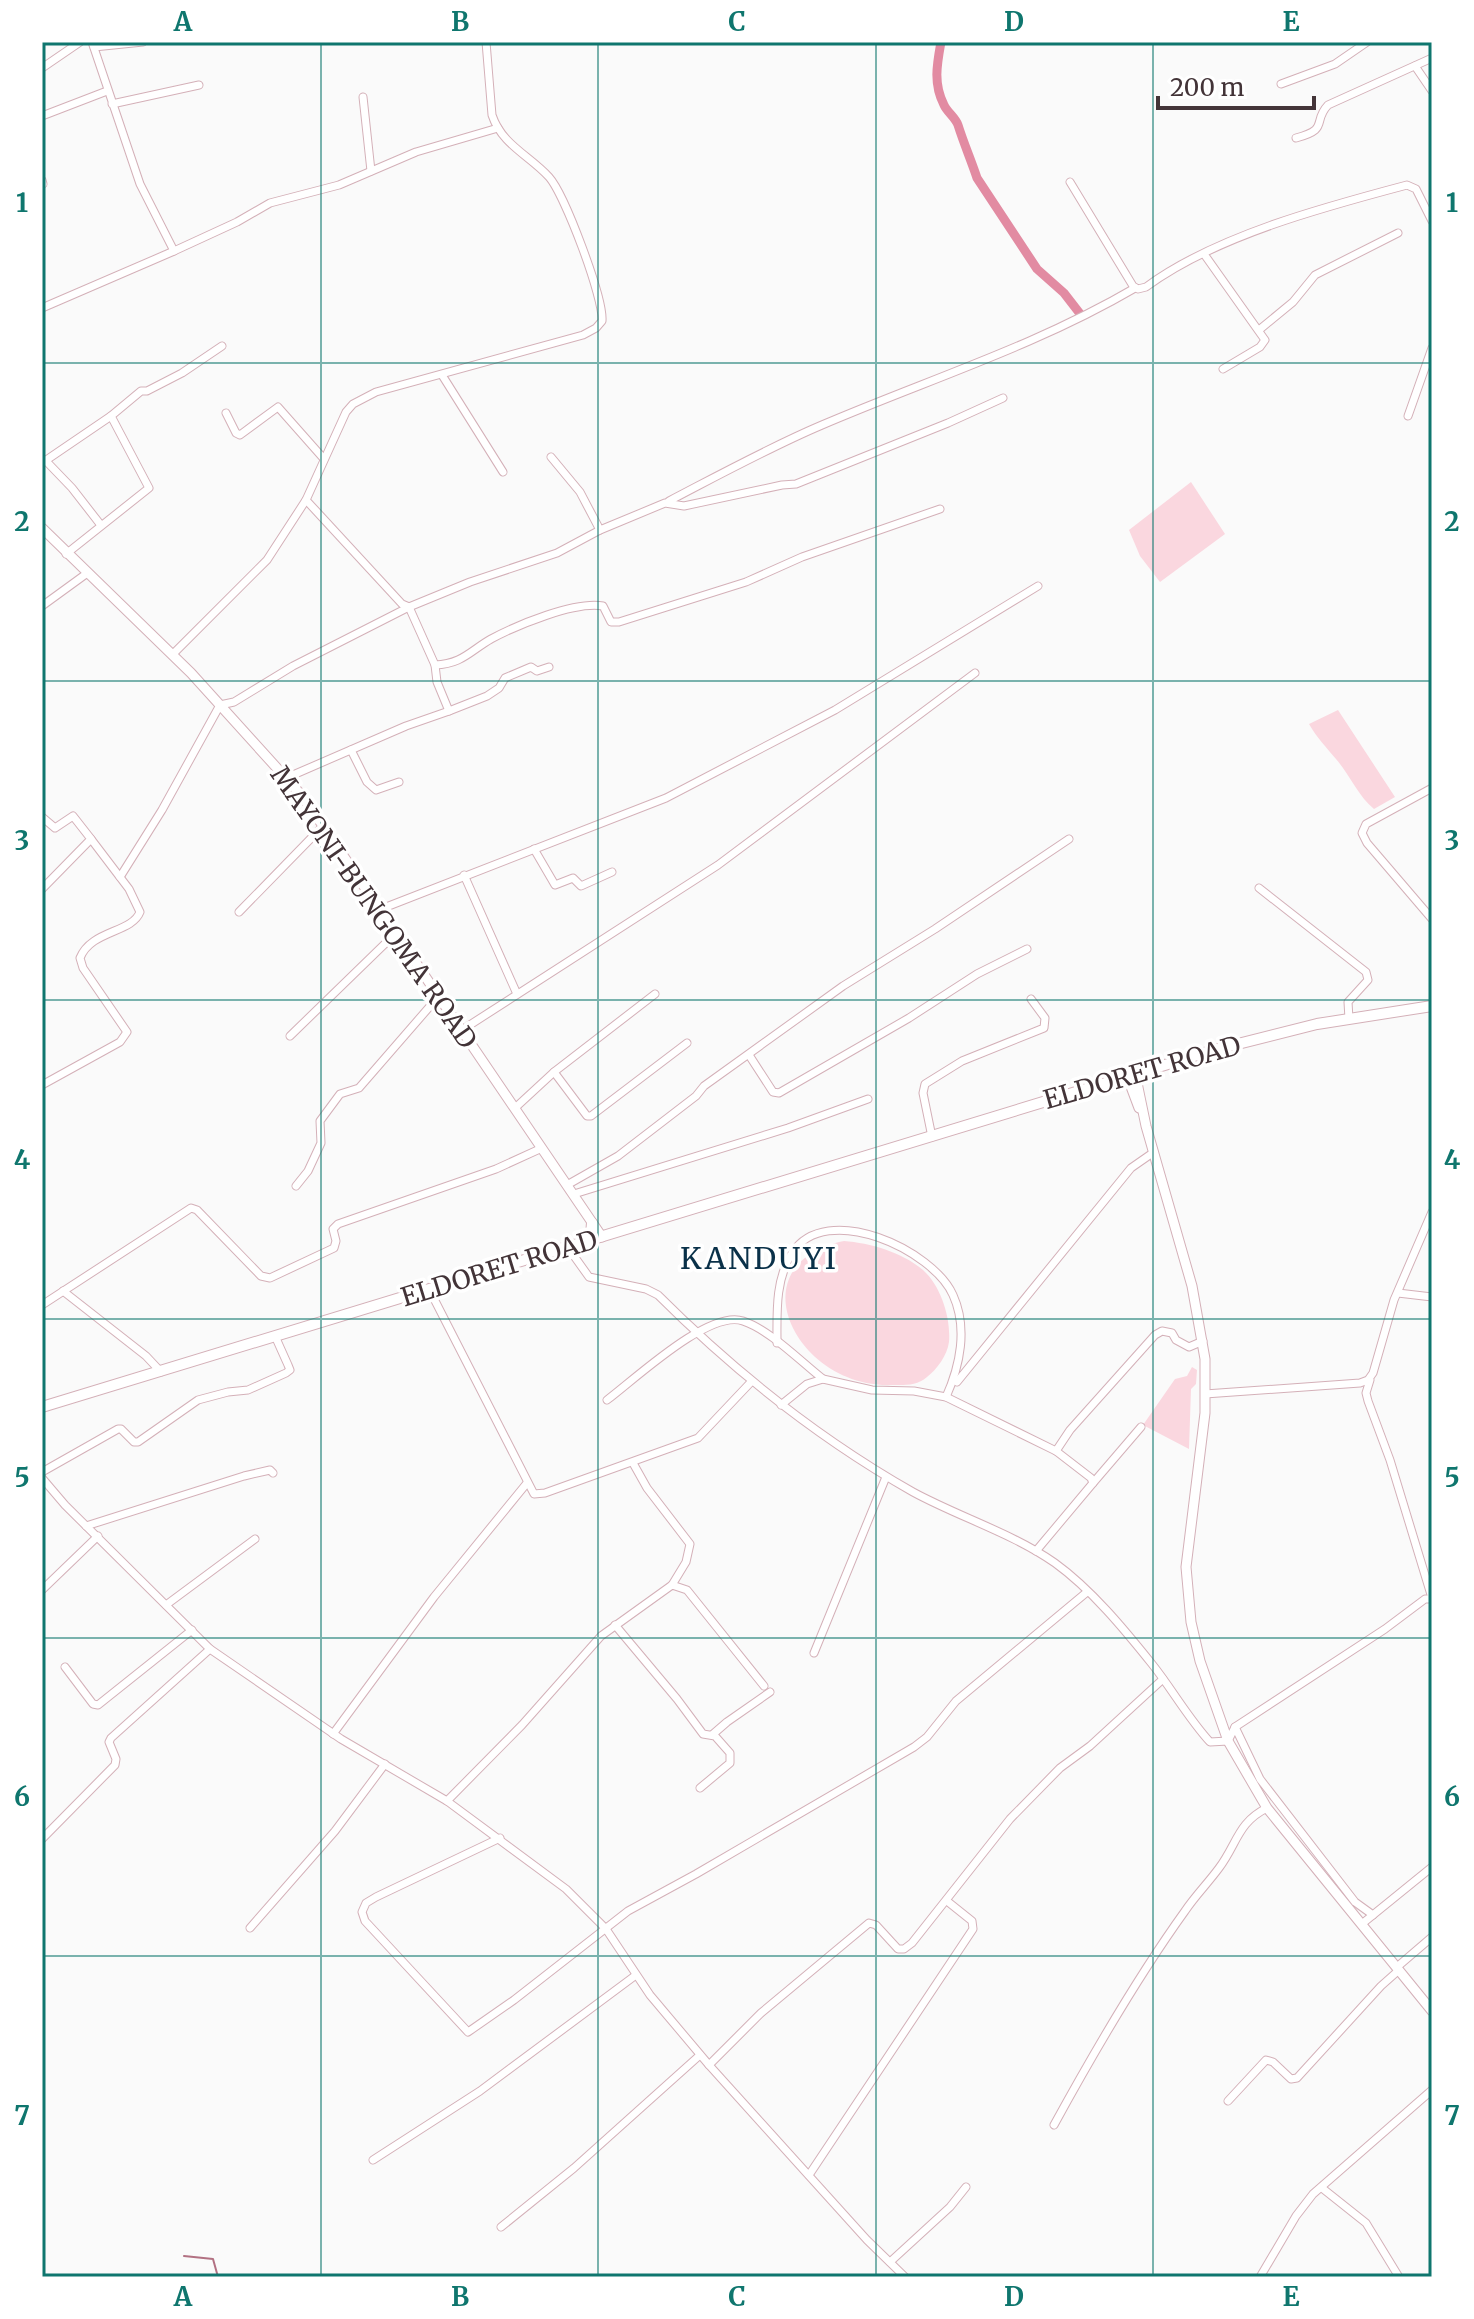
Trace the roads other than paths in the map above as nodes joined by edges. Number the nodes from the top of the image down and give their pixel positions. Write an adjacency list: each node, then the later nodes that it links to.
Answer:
1 (80, 42): 8 (street)
2 (143, 42): 5 (street)
3 (486, 42): 16 (street)
4 (1367, 42): 9 (street)
5 (93, 44): 11 (street)
6 (1432, 58): 7 (street)
7 (1415, 66): 12 (street); 17 (street)
8 (42, 68)
9 (1281, 84)
10 (199, 85): 14 (street)
11 (107, 91): 14 (street); 15 (street)
12 (1432, 91)
13 (363, 97): 18 (street)
14 (112, 104): 22 (street)
15 (42, 116)
16 (498, 128): 18 (street); 30 (street)
17 (1296, 138)
18 (371, 171): 22 (street)
19 (1070, 182): 24 (street)
20 (1432, 220): 23 (street)
21 (1398, 233): 26 (street)
22 (174, 251): 25 (street)
23 (1204, 254): 24 (street); 26 (street)
24 (1135, 288): 40 (street)
25 (42, 308)
26 (1259, 330): 29 (street)
27 (222, 346): 33 (street)
28 (1432, 348): 34 (street)
29 (1223, 369)
30 (442, 375): 36 (street); 38 (street)
31 (1003, 398): 40 (street)
32 (226, 413): 36 (street)
33 (111, 416): 37 (street); 42 (street)
34 (1408, 416)
35 (551, 457): 44 (street)
36 (324, 459): 39 (street)
37 (44, 462): 42 (street)
38 (503, 472)
39 (306, 500): 49 (street); 50 (street)
40 (665, 503): 44 (street)
41 (940, 509): 51 (street)
42 (100, 524): 45 (street)
43 (42, 528): 45 (main road, MAYONI-BUNGOMA ROAD)
44 (600, 530): 49 (street)
45 (66, 554): 46 (main road, MAYONI-BUNGOMA ROAD)
46 (86, 574): 48 (street); 50 (main road, MAYONI-BUNGOMA ROAD)
47 (1038, 586): 64 (street)
48 (42, 606)
49 (409, 607): 51 (street); 54 (street)
50 (172, 655): 54 (main road, MAYONI-BUNGOMA ROAD)
51 (435, 665): 55 (street)
52 (549, 667): 55 (street)
53 (975, 673): 75 (street)
54 (220, 705): 57 (main road, MAYONI-BUNGOMA ROAD); 67 (street)
55 (449, 711): 56 (street)
56 (351, 750): 57 (street); 58 (street)
57 (286, 778): 61 (main road, MAYONI-BUNGOMA ROAD)
58 (399, 782)
59 (1432, 788): 72 (street)
60 (42, 817): 62 (street)
61 (323, 826): 70 (main road, MAYONI-BUNGOMA ROAD); 71 (street)
62 (91, 839): 67 (street); 69 (street)
63 (1069, 839): 84 (street)
64 (534, 849): 65 (street); 66 (street)
65 (612, 872)
66 (464, 875): 70 (street); 75 (street)
67 (120, 877): 87 (street)
68 (1259, 888): 80 (street)
69 (42, 889)
70 (381, 909): 73 (main road, MAYONI-BUNGOMA ROAD)
71 (239, 912)
72 (1432, 919)
73 (396, 933): 77 (main road, MAYONI-BUNGOMA ROAD); 82 (street)
74 (1027, 949): 84 (street)
75 (517, 994): 81 (street)
76 (655, 994): 85 (street)
77 (438, 997): 81 (main road, MAYONI-BUNGOMA ROAD); 94 (street)
78 (1031, 999): 90 (street)
79 (1432, 1006): 80 (highway, ELDORET ROAD)
80 (1349, 1019): 86 (highway, ELDORET ROAD)
81 (462, 1030): 89 (main road, MAYONI-BUNGOMA ROAD)
82 (290, 1036)
83 (687, 1043): 85 (street)
84 (749, 1055): 93 (street)
85 (554, 1072): 89 (street)
86 (1132, 1077): 90 (highway, ELDORET ROAD); 92 (main road)
87 (42, 1085)
88 (868, 1099): 95 (street)
89 (515, 1108): 91 (main road, MAYONI-BUNGOMA ROAD)
90 (932, 1137): 98 (highway, ELDORET ROAD)
91 (542, 1148): 93 (main road, MAYONI-BUNGOMA ROAD); 102 (street)
92 (1154, 1152): 108 (main road); 115 (street)
93 (567, 1185): 95 (main road, MAYONI-BUNGOMA ROAD)
94 (296, 1186)
95 (577, 1198): 97 (main road); 98 (main road)
96 (1432, 1212): 103 (street)
97 (592, 1223): 98 (main road); 99 (highway)
98 (605, 1236): 99 (highway, ELDORET ROAD)
99 (585, 1243): 100 (highway, ELDORET ROAD)
100 (569, 1249): 101 (highway, ELDORET ROAD); 106 (street)
101 (429, 1289): 107 (highway, ELDORET ROAD); 126 (street)
102 (63, 1291): 105 (street); 110 (street)
103 (1398, 1293): 104 (street); 111 (street)
104 (1432, 1297)
105 (42, 1305)
106 (696, 1333): 109 (street); 113 (street); 116 (street)
107 (275, 1336): 110 (highway, ELDORET ROAD); 122 (street)
108 (1203, 1341): 114 (main road); 120 (street)
109 (777, 1343): 112 (street); 115 (street)
110 (161, 1372): 118 (highway, ELDORET ROAD)
111 (1371, 1378): 114 (street); 135 (street)
112 (823, 1379): 115 (street); 117 (street)
113 (751, 1382): 117 (street); 121 (street)
114 (1205, 1394): 146 (main road)
115 (946, 1397): 120 (street)
116 (607, 1400)
117 (781, 1405): 124 (street)
118 (42, 1407)
119 (1141, 1427): 127 (street)
120 (1056, 1451): 127 (street)
121 (633, 1463): 126 (street); 132 (street)
122 (42, 1472)
123 (273, 1473): 128 (street)
124 (886, 1477): 131 (street); 140 (street)
125 (42, 1478): 128 (street)
126 (527, 1483): 144 (street)
127 (1093, 1483): 131 (street)
128 (86, 1526): 129 (street)
129 (98, 1536): 133 (street); 136 (street)
130 (255, 1539): 136 (street)
131 (1036, 1551): 134 (street)
132 (672, 1585): 137 (street); 145 (street)
133 (42, 1590)
134 (1087, 1592): 142 (street); 159 (street)
135 (1432, 1598): 143 (street)
136 (166, 1605): 138 (street)
137 (615, 1625): 145 (street); 149 (street)
138 (192, 1630): 139 (street); 141 (street)
139 (210, 1649): 144 (street); 152 (street)
140 (814, 1653)
141 (65, 1667)
142 (1163, 1679): 146 (street); 155 (street)
143 (1235, 1727): 146 (street); 154 (street)
144 (333, 1734): 147 (street)
145 (712, 1735): 148 (street)
146 (1228, 1741): 150 (main road)
147 (385, 1764): 149 (street); 158 (street)
148 (700, 1788)
149 (447, 1801): 151 (street)
150 (1267, 1808): 154 (main road); 168 (street)
151 (500, 1838): 159 (street); 159 (street)
152 (42, 1839)
153 (1432, 1867): 156 (street)
154 (1328, 1873): 156 (street); 157 (main road)
155 (947, 1901): 165 (street); 170 (street)
156 (1373, 1915): 157 (street)
157 (1363, 1923): 161 (main road)
158 (250, 1928)
159 (606, 1929): 162 (street)
160 (1432, 1937): 161 (street)
161 (1398, 1968): 163 (main road); 167 (street)
162 (636, 1975): 164 (street); 169 (street)
163 (1432, 2011)
164 (700, 2055): 165 (street); 173 (street)
165 (709, 2065): 170 (street)
166 (1432, 2090): 172 (street)
167 (1228, 2101)
168 (1054, 2125)
169 (373, 2160)
170 (809, 2175): 174 (street)
171 (966, 2187): 174 (street)
172 (1322, 2188): 176 (street); 177 (street)
173 (501, 2227)
174 (890, 2262): 175 (street)
175 (905, 2277)
176 (1260, 2277)
177 (1399, 2277)

